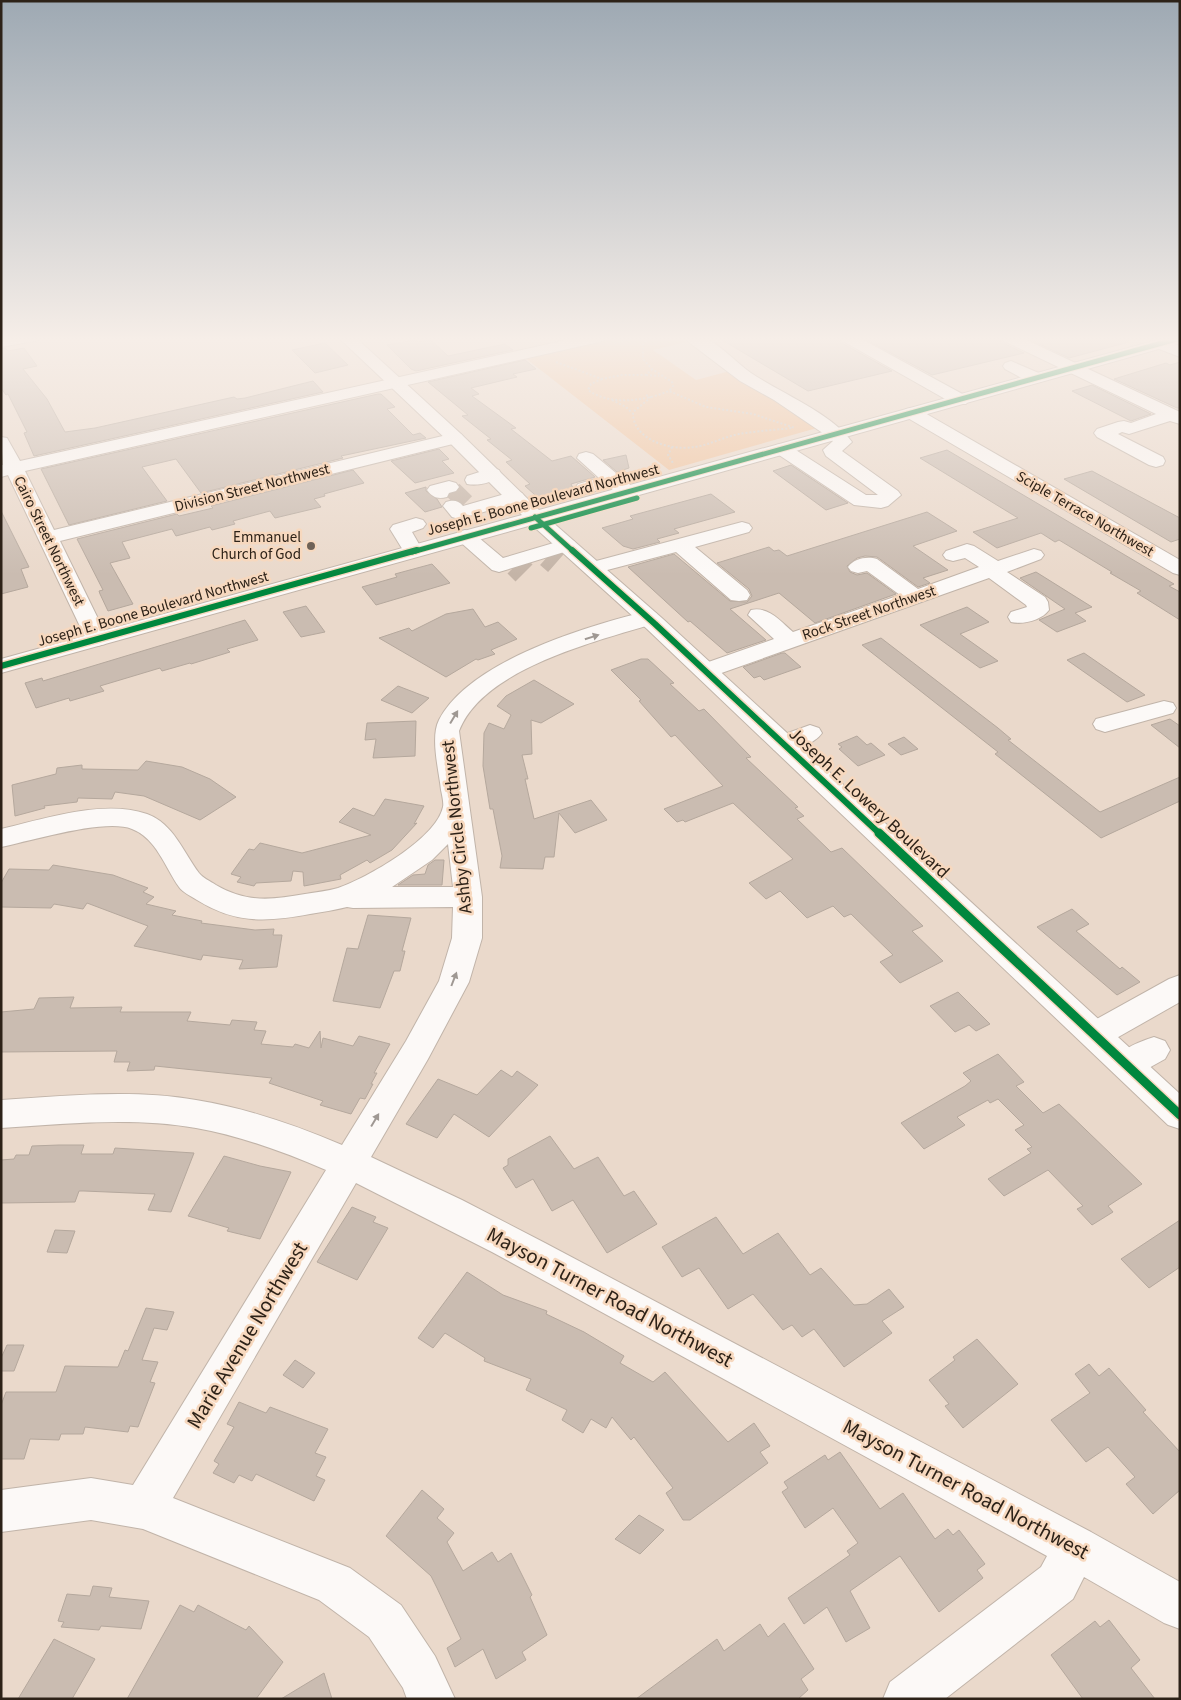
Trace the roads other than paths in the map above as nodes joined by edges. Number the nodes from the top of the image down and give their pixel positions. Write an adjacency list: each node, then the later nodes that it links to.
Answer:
1 (247, 416): 15 (street)
2 (432, 416): 10 (street, Joseph E. Lowery Boulevard)
3 (810, 416): 9 (street)
4 (900, 416): 9 (street, Joseph E. Boone Boulevard Northwest)
5 (918, 416): 34 (street, Sciple Terrace Northwest)
6 (1175, 417): 8 (street)
7 (1093, 422): 8 (street)
8 (1110, 431): 14 (street)
9 (836, 434): 12 (street, Joseph E. Boone Boulevard Northwest); 12 (street)
10 (455, 438): 16 (street, Joseph E. Lowery Boulevard); 26 (street, Division Street Northwest)
11 (1, 442): 15 (street, Cairo Street Northwest)
12 (782, 449): 17 (street, Joseph E. Boone Boulevard Northwest)
13 (586, 458): 17 (street)
14 (1156, 460)
15 (8, 470): 26 (street, Cairo Street Northwest)
16 (492, 474): 19 (street); 20 (street, Joseph E. Lowery Boulevard)
17 (620, 486): 18 (street); 21 (street, Joseph E. Boone Boulevard Northwest)
18 (585, 488)
19 (464, 495): 20 (street); 23 (street)
20 (515, 497): 21 (street, Joseph E. Lowery Boulevard)
21 (535, 517): 23 (street, Joseph E. Boone Boulevard Northwest); 31 (street, Joseph E. Lowery Boulevard)
22 (416, 524): 28 (street)
23 (493, 528): 25 (street, Joseph E. Boone Boulevard Northwest)
24 (742, 528): 27 (street)
25 (465, 536): 28 (street, Joseph E. Boone Boulevard Northwest); 31 (street)
26 (48, 538): 41 (street, Cairo Street Northwest)
27 (680, 545): 33 (street); 36 (street)
28 (413, 551): 41 (street, Joseph E. Boone Boulevard Northwest)
29 (953, 555): 35 (street)
30 (1034, 556): 35 (street, Rock Street Northwest)
31 (530, 564): 33 (street, Joseph E. Lowery Boulevard)
32 (858, 567): 37 (street)
33 (592, 568): 40 (street, Joseph E. Lowery Boulevard)
34 (1180, 569)
35 (983, 576): 37 (street, Rock Street Northwest); 39 (street)
36 (739, 594)
37 (916, 597): 42 (street, Rock Street Northwest)
38 (759, 615): 42 (street)
39 (1019, 617)
40 (648, 618): 44 (street, Joseph E. Lowery Boulevard); 49 (street, Ashby Circle Northwest, one-way to 40)
41 (97, 639): 43 (street, Joseph E. Boone Boulevard Northwest)
42 (790, 641): 44 (street, Rock Street Northwest)
43 (1, 666)
44 (704, 671): 48 (street, Joseph E. Lowery Boulevard)
45 (1164, 708): 46 (street)
46 (1105, 724)
47 (810, 733): 48 (street)
48 (783, 744): 54 (street, Joseph E. Lowery Boulevard)
49 (456, 808): 51 (street, Ashby Circle Northwest); 52 (street)
50 (1, 838): 52 (street)
51 (468, 897): 52 (street); 57 (street, Ashby Circle Northwest, one-way to 51)
52 (341, 898)
53 (1180, 987): 54 (street)
54 (1095, 1035): 56 (street, Joseph E. Lowery Boulevard)
55 (1, 1114): 57 (street, Mayson Turner Road Northwest)
56 (1180, 1114)
57 (350, 1162): 58 (street, Marie Avenue Northwest); 60 (street, Mayson Turner Road Northwest)
58 (143, 1508): 59 (street); 62 (street)
59 (1, 1511)
60 (1076, 1547): 61 (street, Mayson Turner Road Northwest); 63 (street)
61 (1180, 1607)
62 (431, 1699)
63 (907, 1699)

